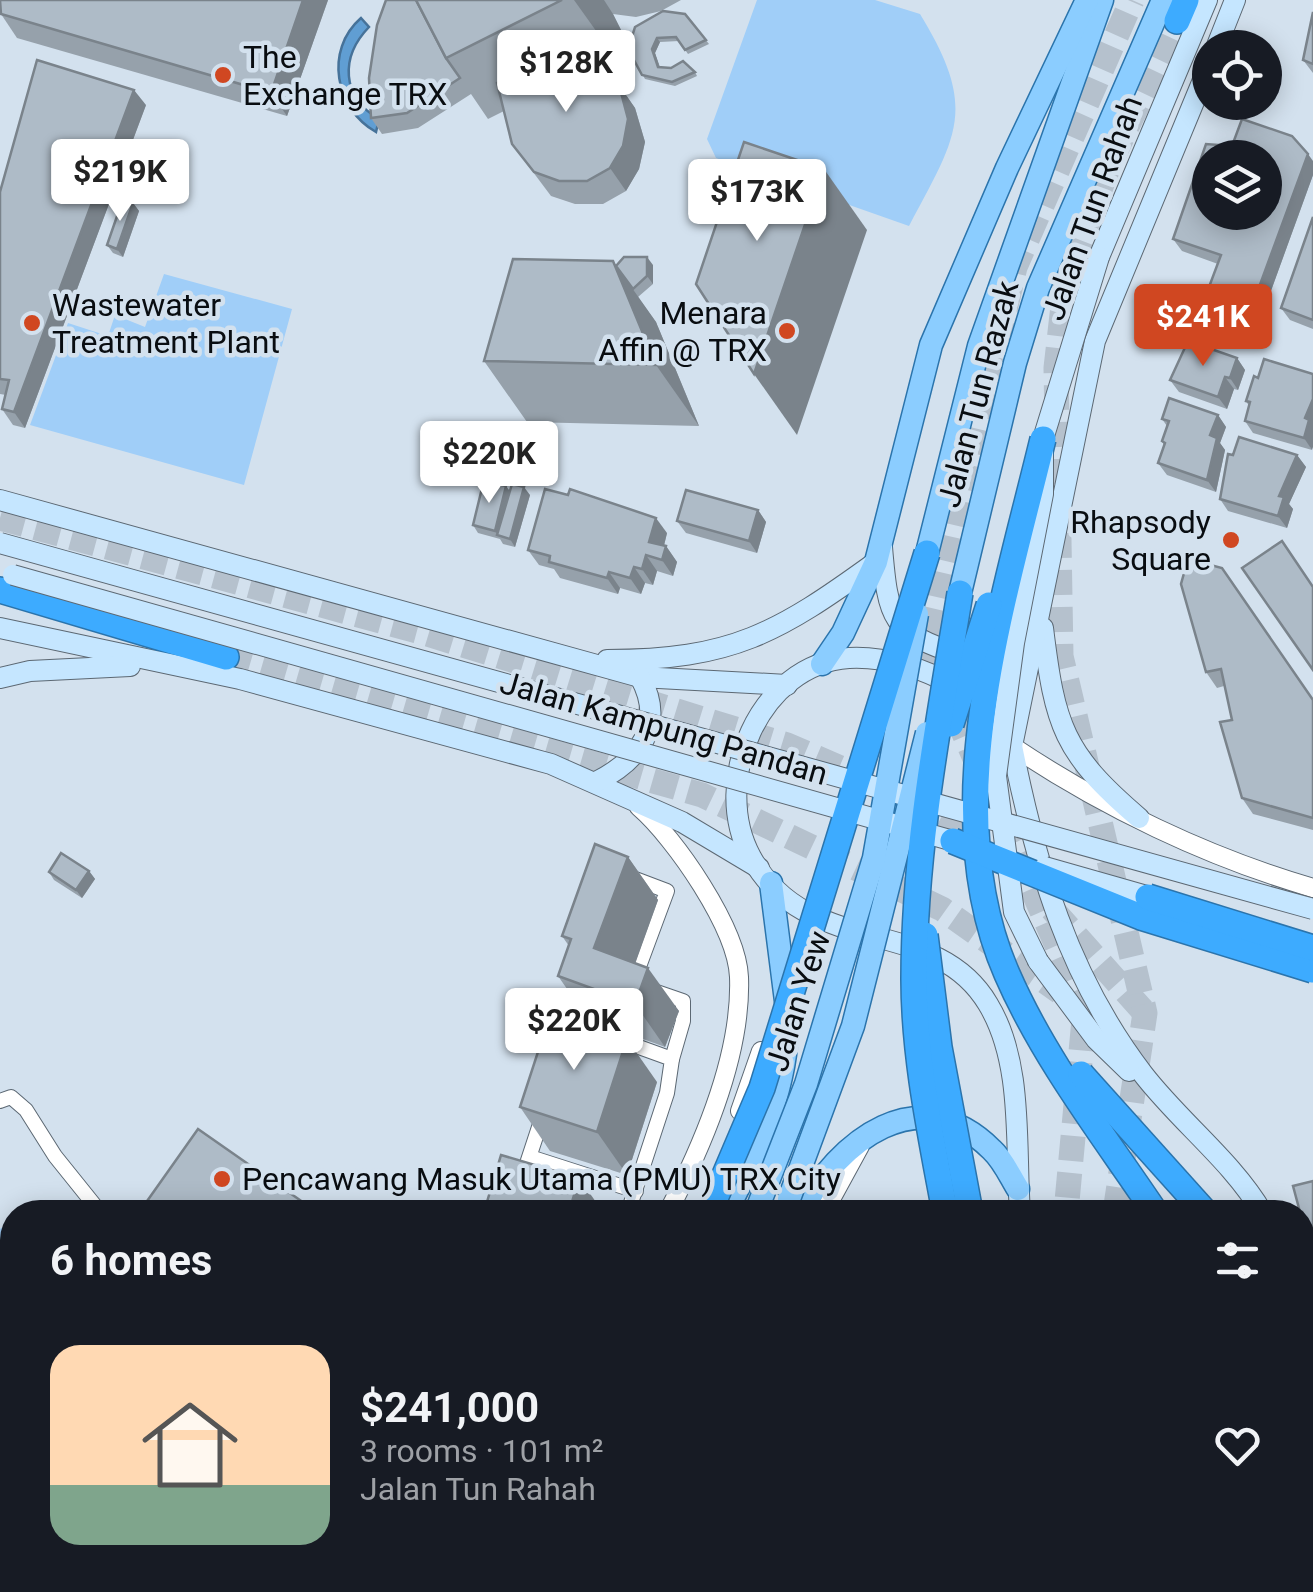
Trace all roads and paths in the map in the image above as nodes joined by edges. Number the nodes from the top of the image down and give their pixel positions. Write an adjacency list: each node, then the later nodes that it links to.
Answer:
1 (1087, 0): 11 (main road)
2 (1102, 0): 12 (main road, Jalan Tun Razak)
3 (1207, 0): 8 (main road, Jalan Tun Rahah, bridge)
4 (1234, 0): 6 (main road)
5 (1175, 7): 15 (main road, Jalan Tun Razak)
6 (1223, 30)
7 (1192, 107): 14 (main road)
8 (1043, 440): 18 (highway, bridge); 33 (highway, bridge); 57 (main road, Jalan Tun Rahah, bridge)
9 (0, 500): 20 (main road)
10 (0, 543): 40 (main road, Jalan Kampung Pandan, bridge)
11 (879, 553): 14 (main road); 20 (main road); 22 (main road)
12 (927, 553): 30 (main road, Jalan Tun Razak, bridge); 66 (highway, bridge)
13 (4, 579): 19 (highway); 34 (main road, Jalan Kampung Pandan, bridge)
14 (1045, 589): 16 (main road)
15 (960, 594): 28 (highway, bridge); 32 (main road, Jalan Tun Razak, bridge)
16 (1041, 611): 26 (main road); 31 (main road)
17 (0, 628): 21 (main road)
18 (982, 633): 28 (highway, bridge); 33 (highway, bridge)
19 (226, 658)
20 (570, 660): 23 (main road)
21 (157, 664): 24 (main road); 27 (main road)
22 (822, 664): 25 (main road); 26 (main road)
23 (640, 676): 25 (main road); 27 (main road)
24 (0, 678)
25 (787, 686): 35 (main road)
26 (1012, 746): 31 (street); 57 (main road)
27 (596, 782): 29 (main road)
28 (927, 794): 39 (highway, bridge)
29 (628, 797): 35 (main road); 53 (street)
30 (886, 804): 68 (main road, Jalan Yew, bridge)
31 (1139, 818): 36 (street)
32 (906, 820): 69 (main road, Jalan Yew, bridge)
33 (972, 820): 45 (highway, bridge)
34 (953, 841): 38 (main road, Jalan Kampung Pandan, bridge); 44 (highway, bridge)
35 (766, 876): 46 (main road); 59 (main road)
36 (1313, 888)
37 (611, 891): 51 (street)
38 (1148, 896): 41 (main road, Jalan Kampung Pandan, bridge); 42 (highway, bridge)
39 (917, 901): 72 (highway, bridge); 73 (highway, bridge)
40 (1313, 909)
41 (1313, 939)
42 (1313, 948)
43 (587, 966): 47 (street)
44 (1313, 970)
45 (1006, 973): 75 (highway, bridge); 76 (highway, bridge)
46 (786, 984): 50 (street); 67 (main road)
47 (571, 1023): 48 (street); 52 (street)
48 (588, 1029)
49 (605, 1035): 51 (street)
50 (763, 1047): 53 (street); 65 (street)
51 (672, 1059): 60 (street)
52 (560, 1062)
53 (727, 1068): 64 (street)
54 (548, 1100): 58 (street)
55 (0, 1101): 61 (street)
56 (868, 1132): 59 (main road); 70 (main road); 71 (street)
57 (1203, 1142): 77 (main road)
58 (530, 1157): 60 (street); 62 (street)
59 (1018, 1188): 74 (main road)
60 (636, 1191): 63 (street)
61 (90, 1200)
62 (514, 1200)
63 (633, 1200)
64 (673, 1200)
65 (701, 1200)
66 (714, 1200)
67 (732, 1200)
68 (761, 1200)
69 (787, 1200)
70 (809, 1200)
71 (831, 1200)
72 (943, 1200)
73 (968, 1200)
74 (1019, 1200)
75 (1146, 1200)
76 (1194, 1200)
77 (1252, 1200)

